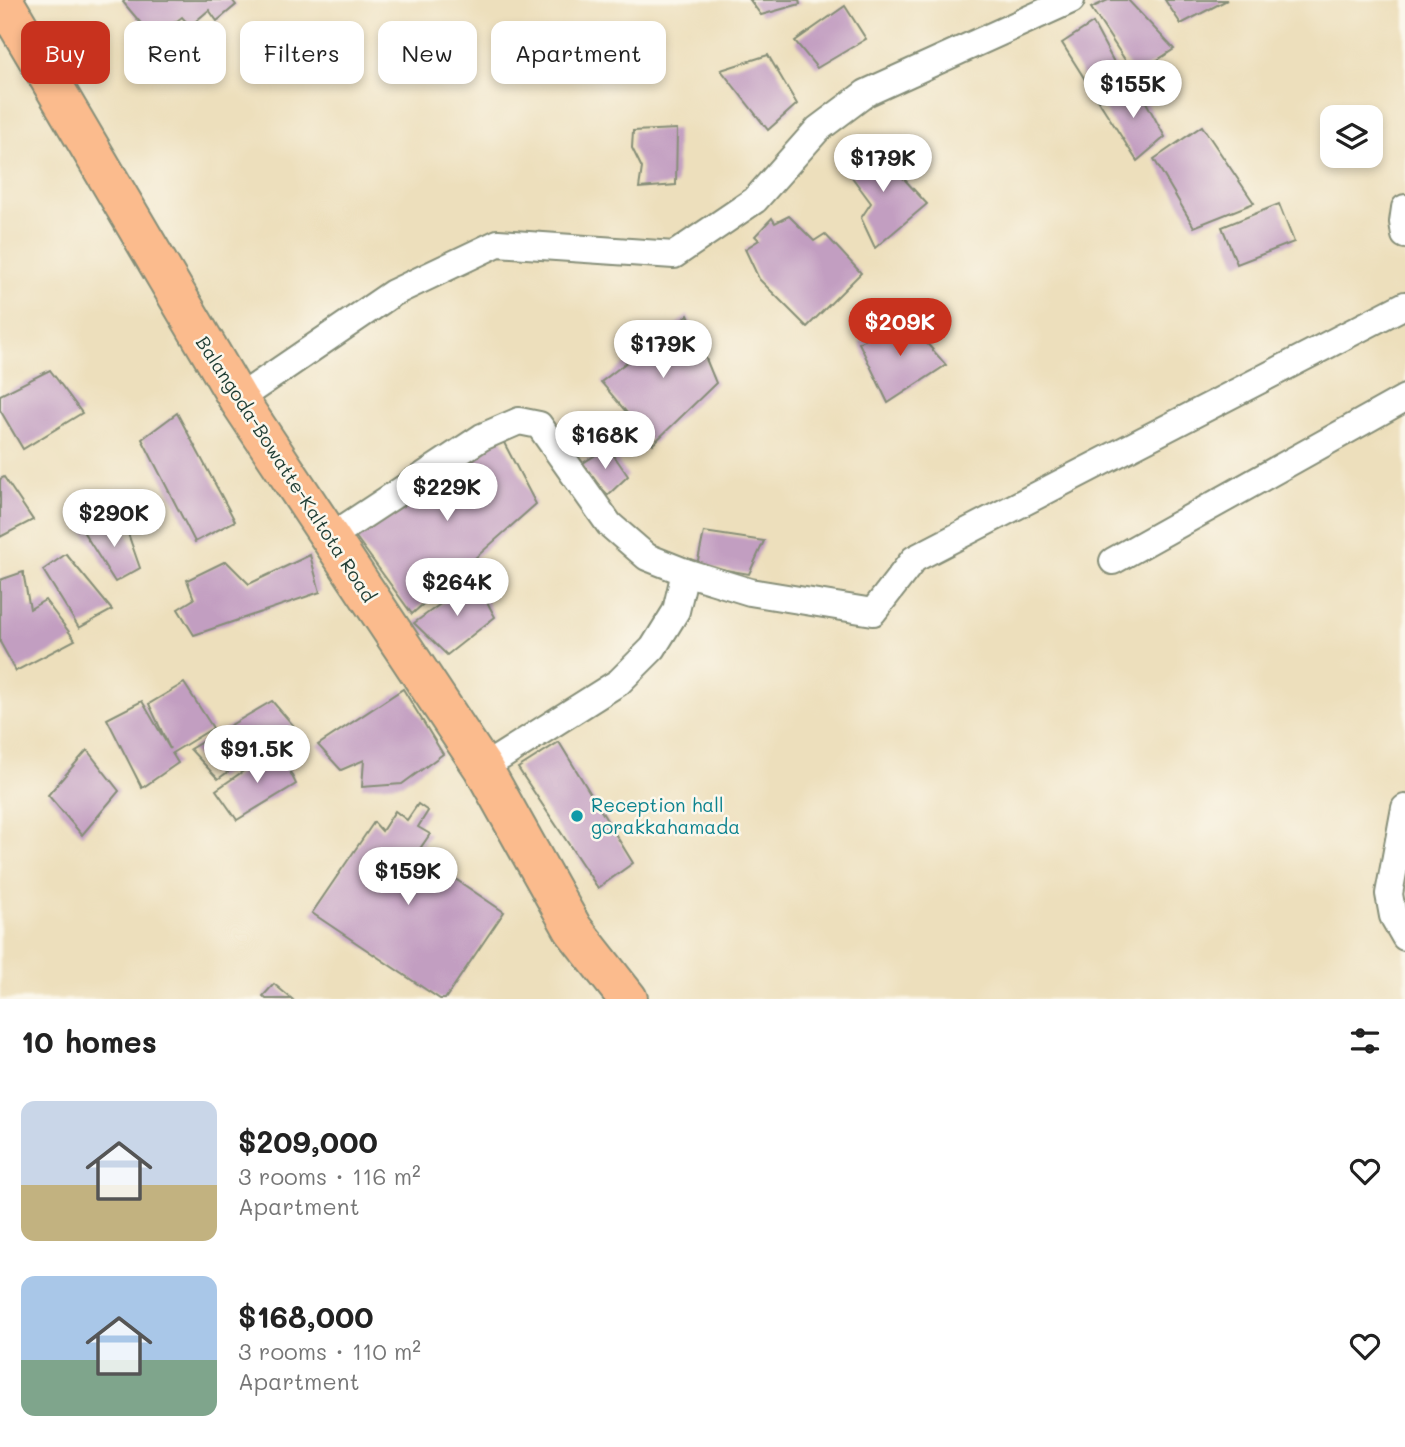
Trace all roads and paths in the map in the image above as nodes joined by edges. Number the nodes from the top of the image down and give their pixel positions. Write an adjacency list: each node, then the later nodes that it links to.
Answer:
1 (3, 0): 7 (main road, Balangoda-Bowatte-Kaltota Road)
2 (1071, 0): 7 (street)
3 (1405, 208): 4 (street)
4 (1405, 235)
5 (1405, 306): 10 (street)
6 (1405, 398): 9 (street)
7 (238, 399): 8 (main road, Balangoda-Bowatte-Kaltota Road)
8 (329, 538): 10 (street); 11 (main road, Balangoda-Bowatte-Kaltota Road)
9 (1113, 561)
10 (685, 572): 11 (street)
11 (483, 768): 14 (main road, Balangoda-Bowatte-Kaltota Road)
12 (1405, 808): 13 (street)
13 (1405, 937)
14 (628, 999)

